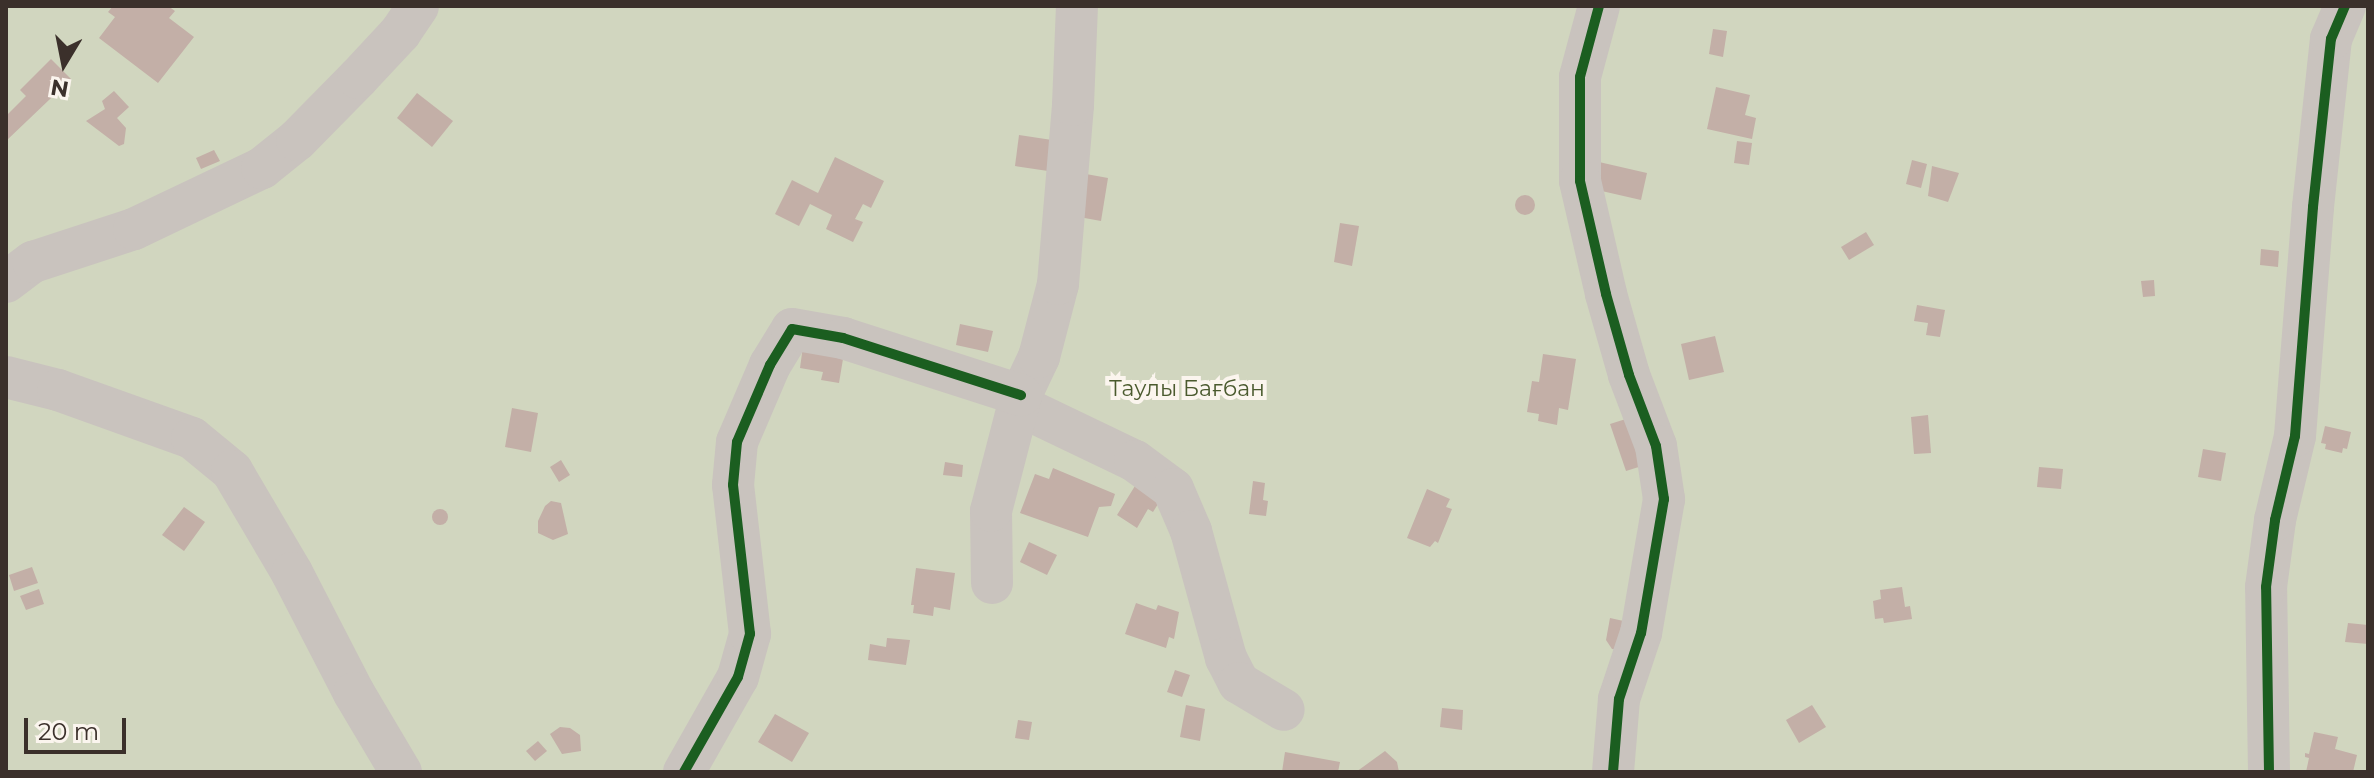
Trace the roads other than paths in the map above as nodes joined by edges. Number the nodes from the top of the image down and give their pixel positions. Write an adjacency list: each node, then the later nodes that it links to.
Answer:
1 (418, 6): 5 (street)
2 (1077, 6): 7 (street)
3 (1599, 6): 12 (street)
4 (2345, 6): 13 (street)
5 (6, 282)
6 (6, 377): 10 (street)
7 (1020, 400): 8 (street); 9 (street); 11 (street)
8 (992, 583)
9 (1284, 710)
10 (401, 772)
11 (684, 772)
12 (1613, 772)
13 (2269, 772)

